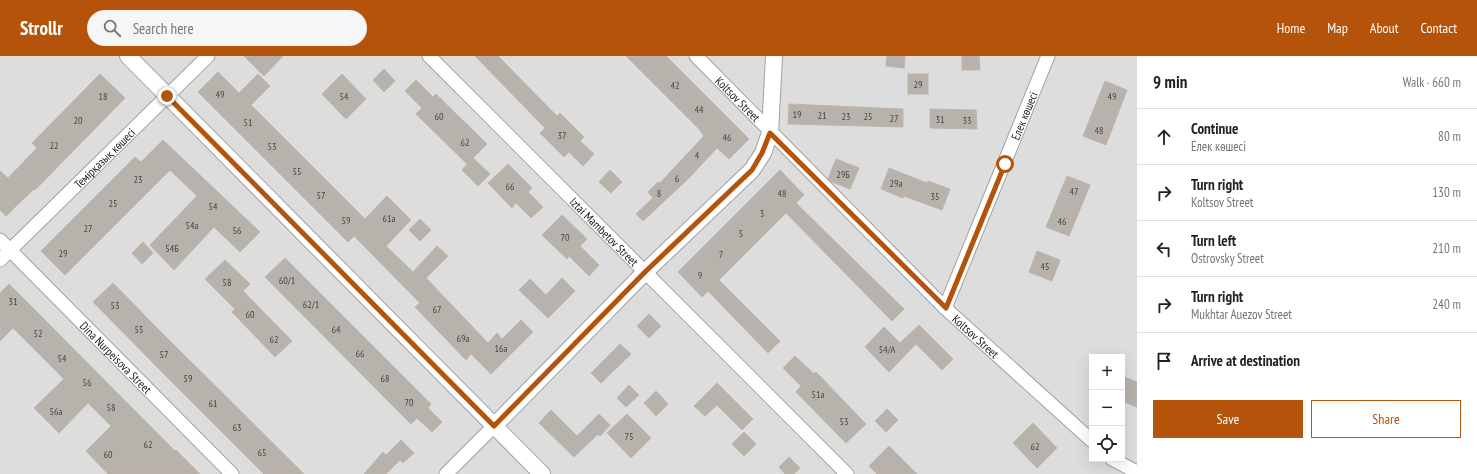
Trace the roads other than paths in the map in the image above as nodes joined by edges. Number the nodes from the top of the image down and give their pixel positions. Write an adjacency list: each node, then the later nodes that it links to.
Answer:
1 (128, 56): 7 (street)
2 (208, 56): 7 (street, Темірқазық көшесі)
3 (429, 56): 12 (street, Iztai Mambetov Street)
4 (696, 56): 8 (street, Koltsov Street)
5 (774, 56): 8 (street)
6 (1048, 56): 13 (street, Елек көшесі)
7 (167, 96): 10 (street, Темірқазық көшесі); 14 (street)
8 (770, 133): 12 (street); 13 (street, Koltsov Street)
9 (0, 240): 10 (street, Dina Nurpeisova Street)
10 (10, 250): 11 (street, Темірқазық көшесі); 18 (street, Dina Nurpeisova Street)
11 (0, 260)
12 (645, 272): 14 (street); 21 (street, Iztai Mambetov Street)
13 (946, 308): 15 (street, Koltsov Street)
14 (494, 426): 19 (street); 20 (street)
15 (1089, 438)
16 (1118, 462): 17 (street)
17 (1137, 472)
18 (232, 474)
19 (446, 474)
20 (542, 474)
21 (847, 474)

